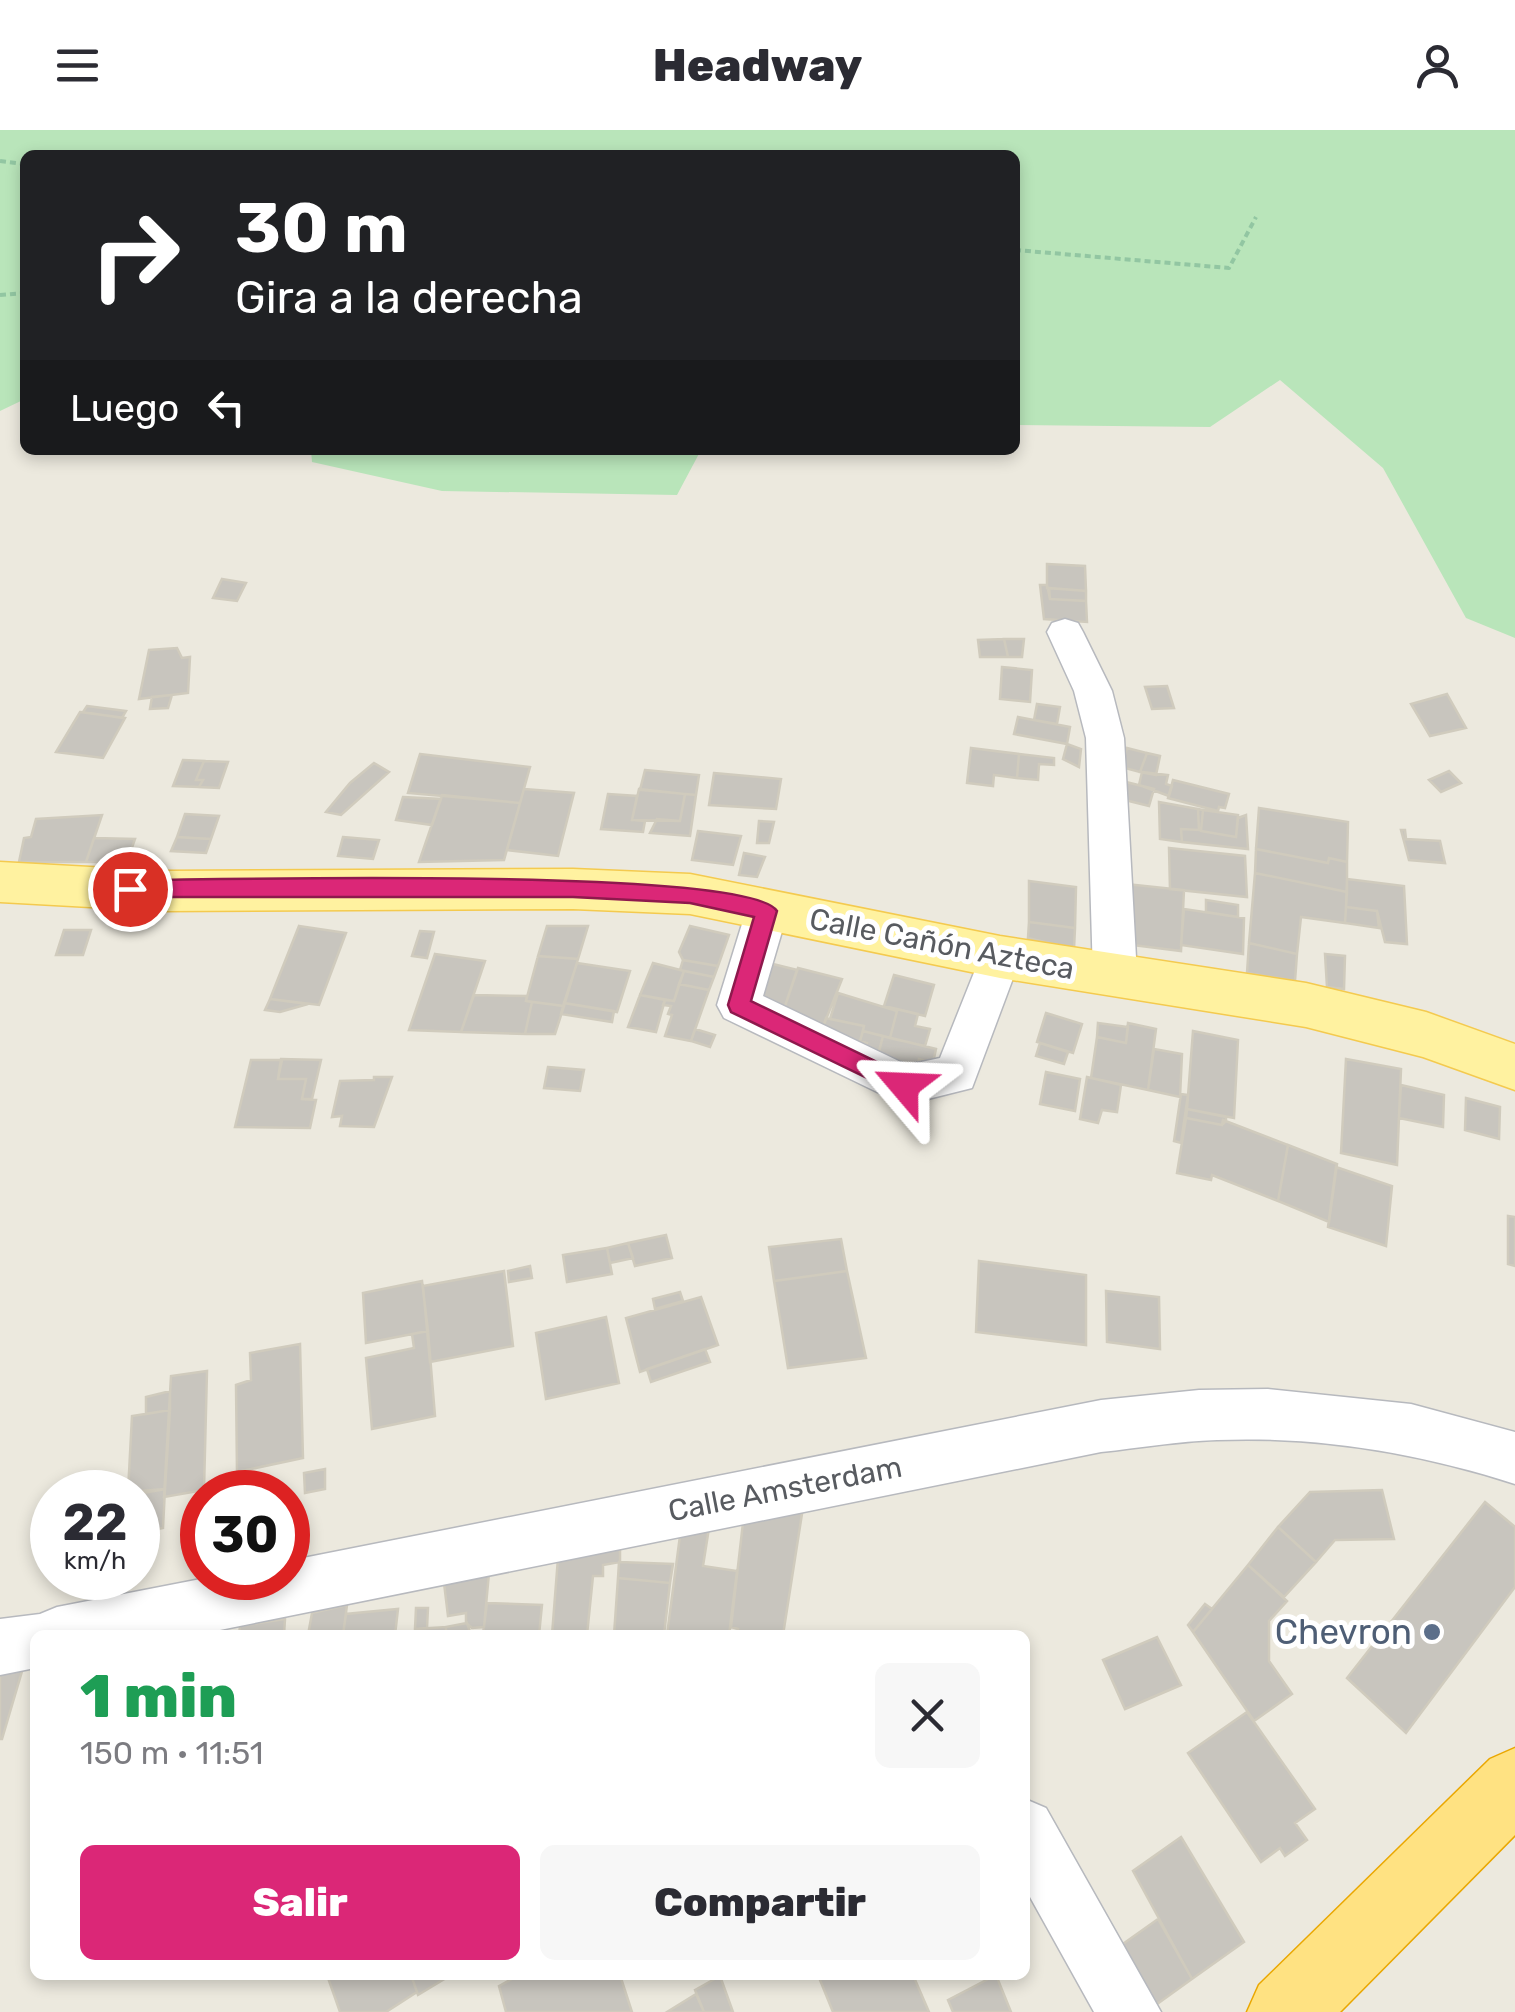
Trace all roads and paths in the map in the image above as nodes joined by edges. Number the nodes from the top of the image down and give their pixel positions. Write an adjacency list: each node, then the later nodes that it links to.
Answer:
1 (1256, 216): 2 (path)
2 (1020, 250)
3 (1066, 632): 7 (street)
4 (0, 882): 5 (main road, Calle Cañón Azteca)
5 (767, 911): 6 (main road, Calle Cañón Azteca); 6 (street)
6 (1000, 957): 7 (main road, Calle Cañón Azteca)
7 (1115, 976): 8 (main road, Calle Cañón Azteca)
8 (1515, 1067)
9 (1515, 1458): 10 (street, Calle Amsterdam)
10 (83, 1630)
11 (30, 1641): 12 (street)
12 (0, 1647)
13 (1515, 1784): 16 (highway)
14 (1030, 1838): 15 (street)
15 (1128, 2012)
16 (1286, 2012)

